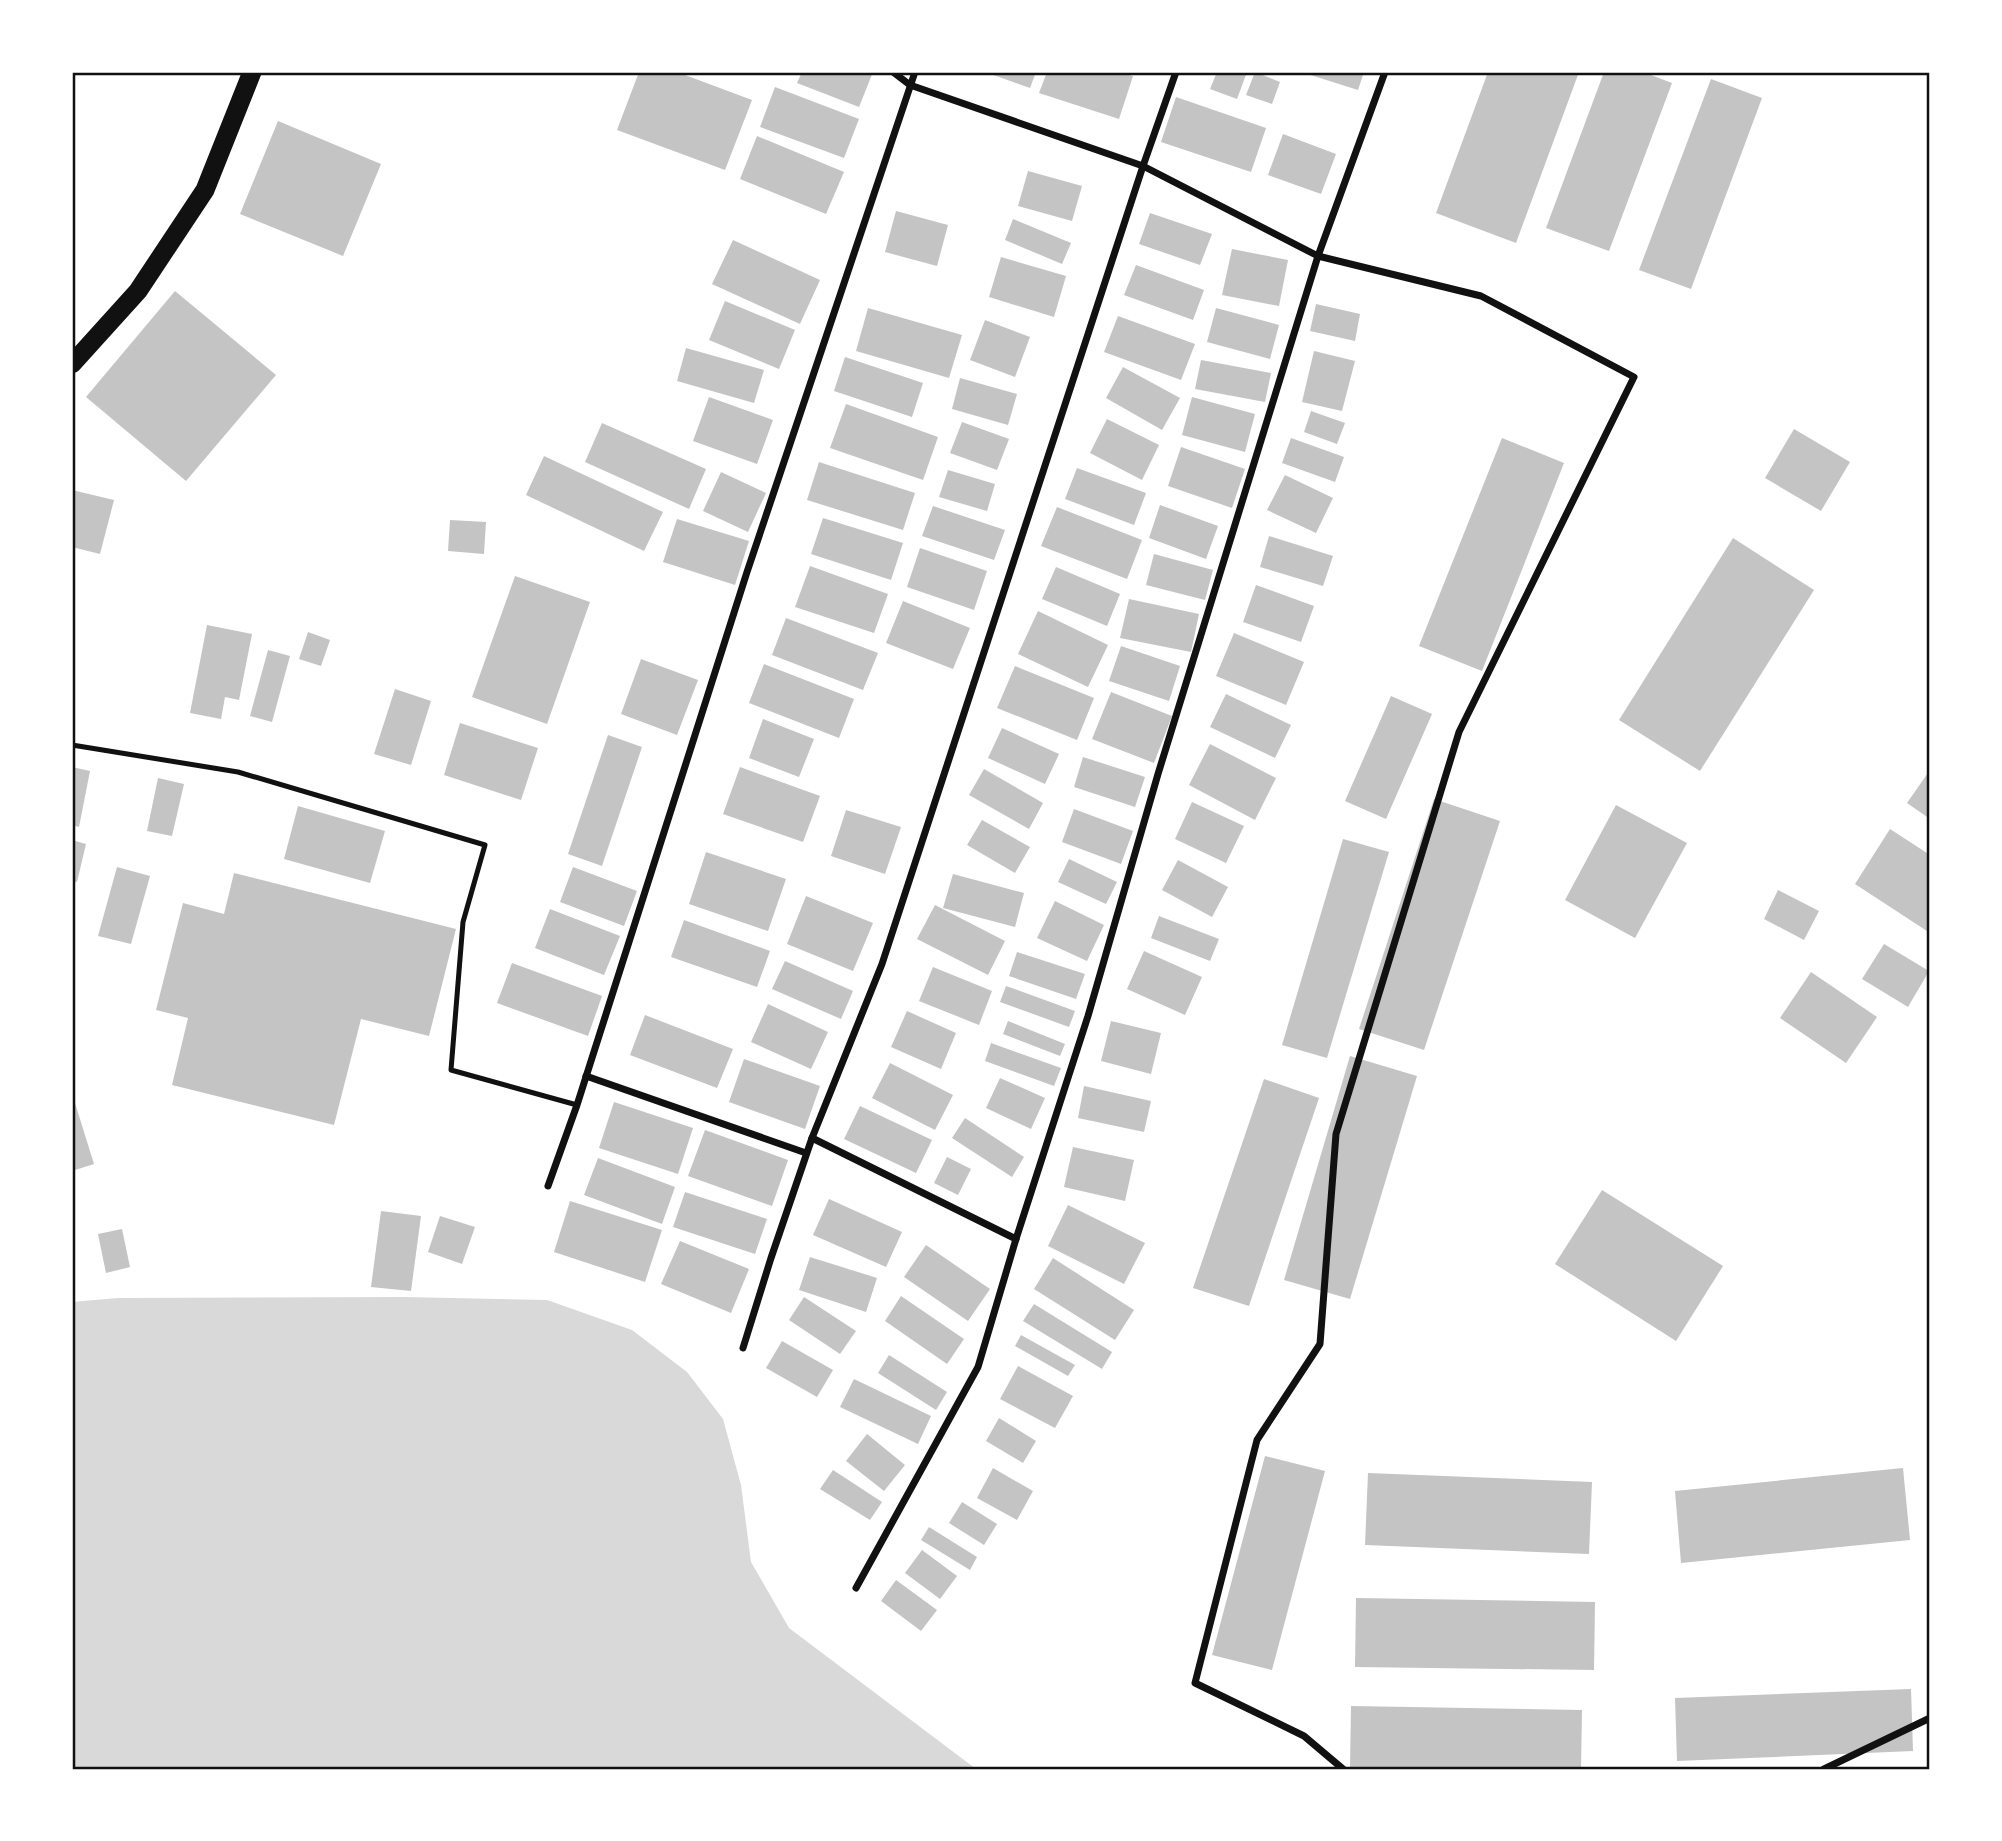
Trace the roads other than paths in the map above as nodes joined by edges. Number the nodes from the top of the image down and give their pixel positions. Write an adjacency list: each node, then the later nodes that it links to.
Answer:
1 (252, 72): 9 (highway)
2 (893, 72): 6 (street)
3 (915, 72): 6 (street)
4 (1176, 72): 7 (street)
5 (1385, 72): 8 (street)
6 (910, 85): 7 (street); 11 (street)
7 (1143, 166): 8 (street); 13 (street)
8 (1318, 256): 16 (street); 20 (street)
9 (72, 364)
10 (72, 745): 12 (lane)
11 (586, 1076): 12 (street); 14 (street)
12 (577, 1105): 15 (street)
13 (812, 1138): 14 (street); 16 (street)
14 (806, 1153): 17 (street)
15 (548, 1186)
16 (1016, 1239): 18 (street)
17 (743, 1348)
18 (856, 1588)
19 (1930, 1718): 21 (street)
20 (1343, 1769)
21 (1824, 1769)

